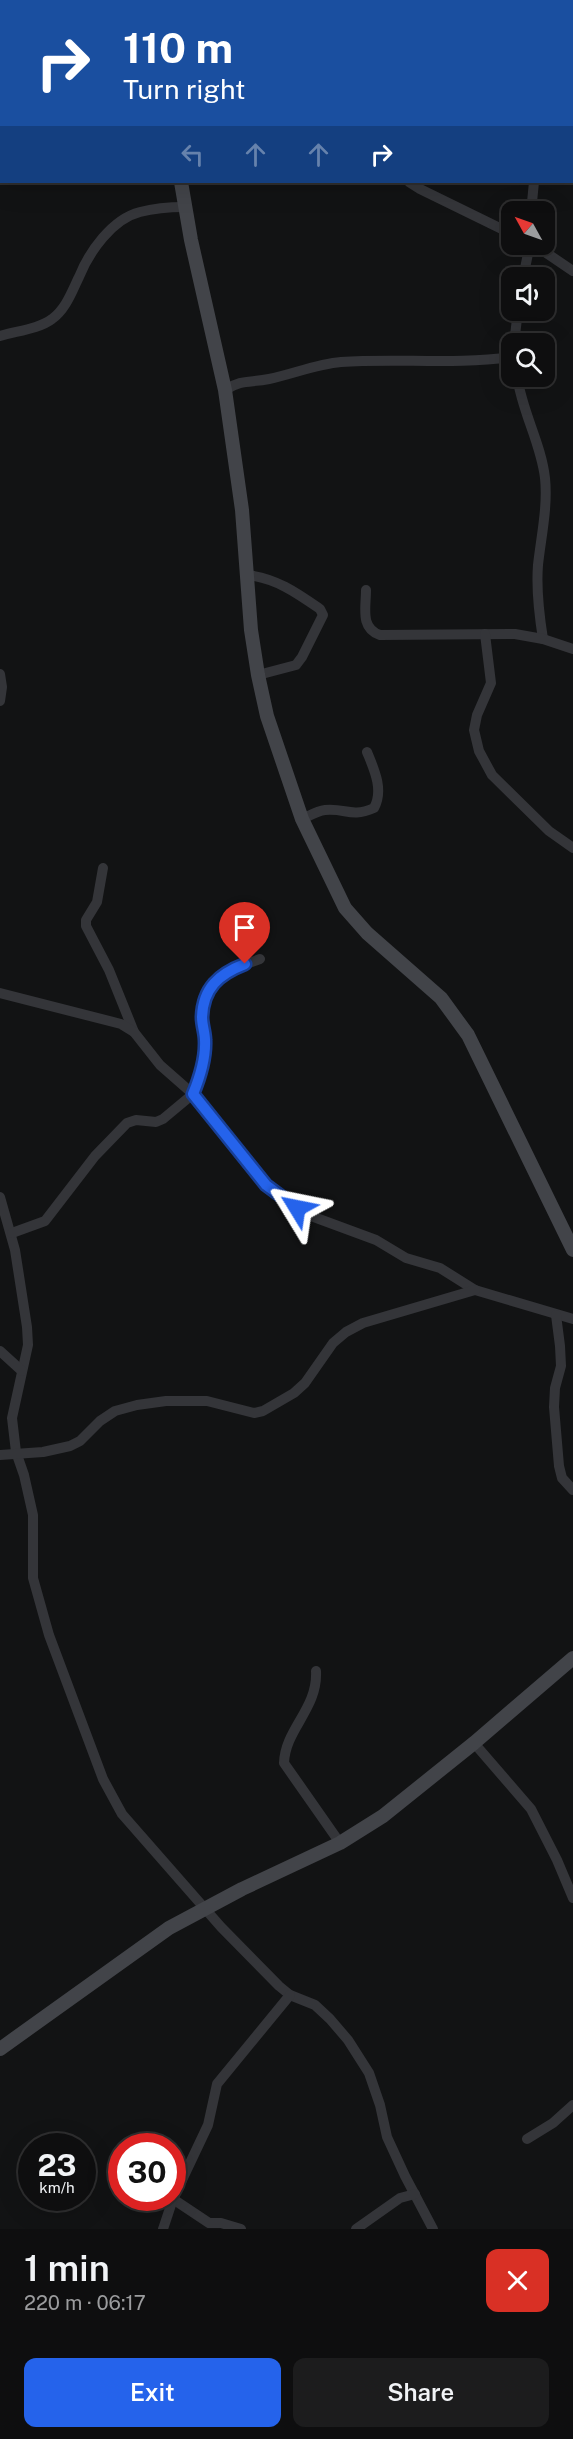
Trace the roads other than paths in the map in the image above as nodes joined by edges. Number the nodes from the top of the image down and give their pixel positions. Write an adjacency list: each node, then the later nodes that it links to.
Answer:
1 (181, 183): 5 (main road)
2 (411, 183): 6 (street)
3 (534, 183): 4 (street)
4 (532, 201)
5 (185, 207): 9 (street); 12 (main road)
6 (501, 229)
7 (548, 255): 8 (street)
8 (573, 271)
9 (0, 336)
10 (501, 359): 12 (street)
11 (518, 387): 16 (street)
12 (225, 390): 13 (main road)
13 (247, 574): 19 (main road); 19 (street)
14 (366, 590): 15 (street)
15 (485, 634): 16 (street); 23 (street)
16 (543, 639): 17 (street)
17 (573, 649)
18 (0, 674): 20 (street)
19 (258, 675): 22 (main road)
20 (0, 701)
21 (367, 752): 22 (street)
22 (302, 819): 31 (main road)
23 (573, 848)
24 (103, 868): 27 (street)
25 (260, 959): 28 (street)
26 (0, 993): 27 (street)
27 (134, 1032): 28 (street)
28 (193, 1094): 30 (street); 32 (street)
29 (0, 1197): 30 (street)
30 (12, 1233): 36 (street)
31 (573, 1250)
32 (476, 1290): 33 (street); 37 (street)
33 (556, 1315): 34 (street); 39 (street)
34 (573, 1319)
35 (0, 1351): 36 (street)
36 (22, 1371): 37 (street)
37 (16, 1452): 38 (street); 45 (street)
38 (0, 1455)
39 (573, 1490)
40 (573, 1658): 42 (main road)
41 (316, 1671): 43 (street)
42 (474, 1743): 43 (main road); 44 (street)
43 (340, 1843): 45 (main road)
44 (573, 1898)
45 (206, 1909): 46 (street); 47 (main road)
46 (290, 1995): 50 (street); 51 (street)
47 (0, 2049)
48 (573, 2104): 49 (street)
49 (527, 2139)
50 (186, 2172)
51 (415, 2194): 56 (street); 57 (street)
52 (186, 2208): 55 (street)
53 (169, 2211): 54 (street)
54 (163, 2229)
55 (241, 2229)
56 (356, 2229)
57 (434, 2229)

